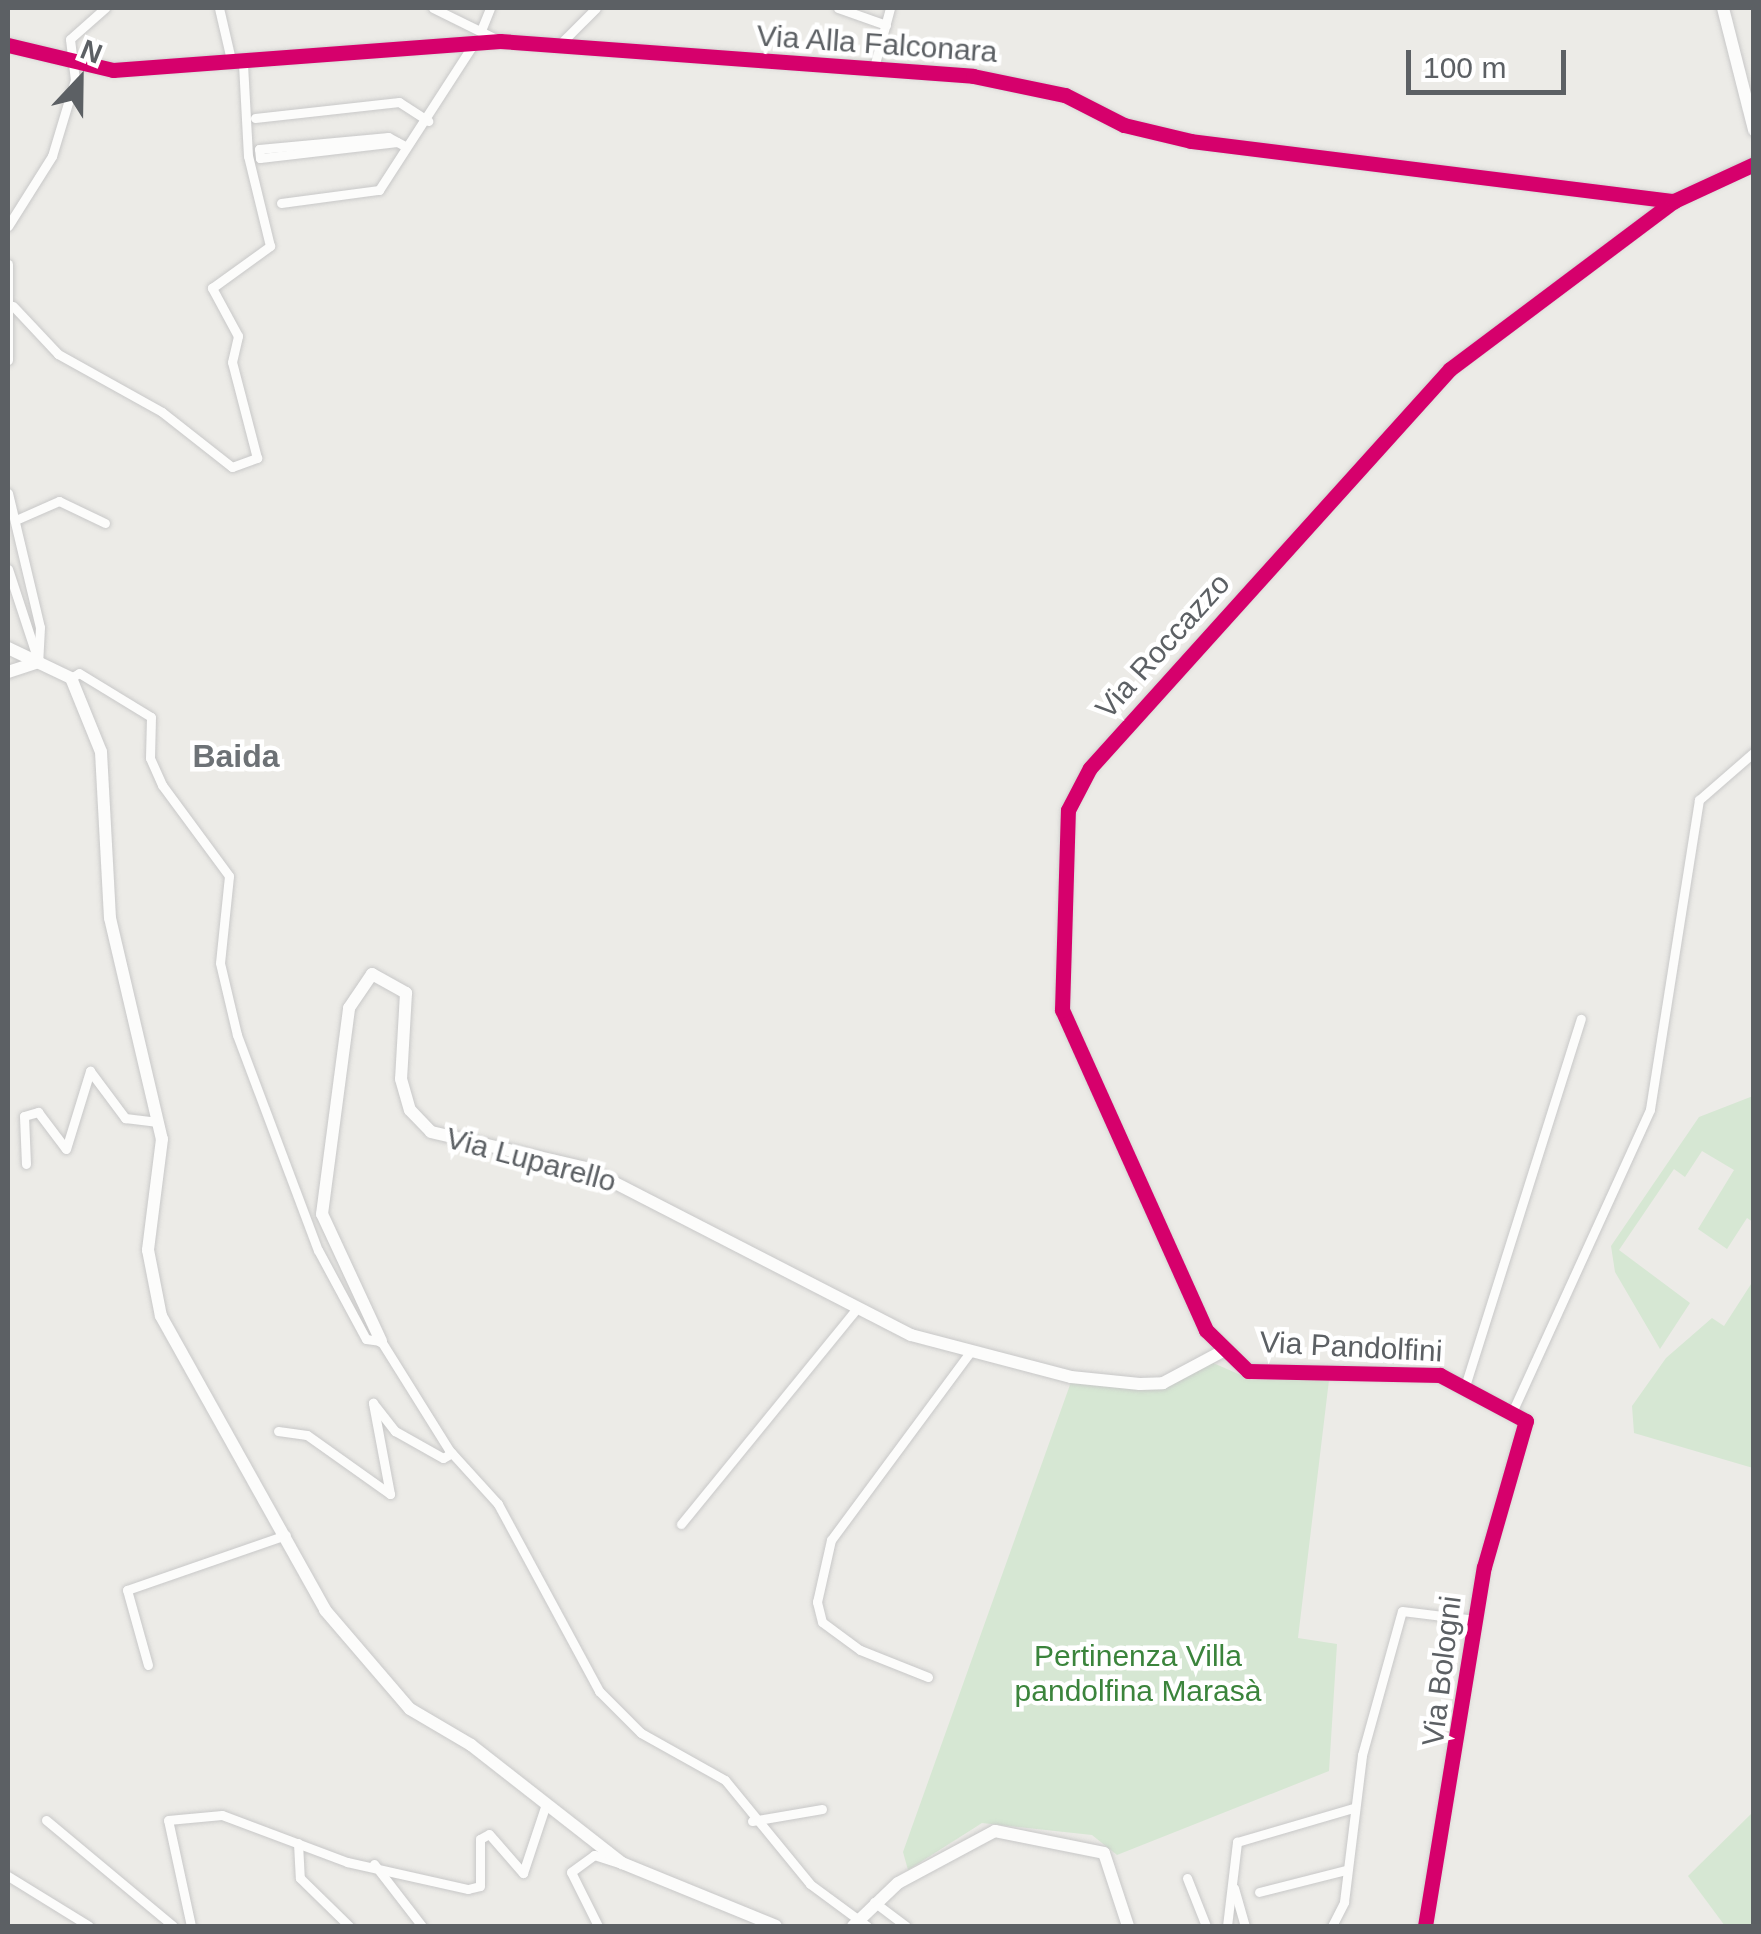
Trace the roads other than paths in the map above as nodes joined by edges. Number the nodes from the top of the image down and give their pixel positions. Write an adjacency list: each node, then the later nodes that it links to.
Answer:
1 (106, 8): 14 (street)
2 (219, 8): 13 (street)
3 (433, 8): 10 (street)
4 (490, 8): 10 (street)
5 (596, 8): 12 (street)
6 (838, 8): 9 (street)
7 (890, 8): 9 (street)
8 (1724, 8): 18 (street)
9 (886, 25): 15 (street)
10 (479, 34): 12 (street, Via Alla Falconara); 13 (street, Via Alla Falconara); 17 (street)
11 (8, 45): 14 (street, Via Alla Falconara)
12 (557, 47): 15 (street, Via Alla Falconara)
13 (238, 64): 14 (street, Via Alla Falconara); 25 (street)
14 (75, 66): 23 (street)
15 (873, 71): 21 (street, Via Alla Falconara)
16 (255, 118): 17 (street)
17 (428, 121): 19 (street)
18 (1754, 130)
19 (401, 144): 19 (street); 22 (street)
20 (1754, 164): 21 (street, Via Roccazzo)
21 (1674, 201): 42 (street, Via Roccazzo)
22 (281, 203)
23 (8, 226)
24 (8, 264): 25 (street)
25 (13, 306): 26 (street)
26 (8, 360)
27 (8, 493): 28 (street)
28 (18, 519): 29 (street); 32 (street)
29 (105, 522)
30 (8, 569): 32 (street)
31 (8, 648): 32 (street)
32 (38, 662): 33 (street); 34 (street)
33 (8, 672)
34 (70, 678): 37 (street); 40 (street)
35 (1754, 752): 44 (street)
36 (1582, 1019): 43 (street)
37 (158, 1122): 38 (street); 49 (street)
38 (26, 1164)
39 (856, 1311): 40 (street, Via Luparello); 41 (street, Via Luparello); 48 (street)
40 (381, 1341): 47 (street)
41 (971, 1351): 42 (street, Via Luparello); 52 (street)
42 (1223, 1351): 43 (street, Via Pandolfini)
43 (1466, 1383): 44 (street, Via Pandolfini)
44 (1514, 1408): 45 (street, Via Pandolfini)
45 (1527, 1427): 50 (street, Via Bologni)
46 (278, 1431): 47 (street)
47 (452, 1453): 57 (street)
48 (681, 1524)
49 (286, 1536): 51 (street); 53 (street)
50 (1475, 1620): 54 (street); 81 (street, Via Bologni)
51 (148, 1665)
52 (928, 1677)
53 (545, 1807): 59 (street); 60 (street)
54 (1353, 1808): 61 (street); 64 (street)
55 (822, 1809): 57 (street)
56 (46, 1820): 69 (street)
57 (752, 1821): 67 (street)
58 (298, 1843): 60 (street); 70 (street); 71 (street)
59 (622, 1863): 73 (street); 74 (street)
60 (374, 1864): 72 (street)
61 (1346, 1870): 65 (street); 80 (street)
62 (8, 1876): 68 (street)
63 (1188, 1878): 77 (street)
64 (1231, 1881): 78 (street); 79 (street)
65 (1258, 1892)
66 (874, 1902): 67 (street); 75 (street); 76 (street)
67 (860, 1924)
68 (89, 1926)
69 (173, 1926)
70 (191, 1926)
71 (349, 1926)
72 (422, 1926)
73 (598, 1926)
74 (776, 1926)
75 (906, 1926)
76 (1128, 1926)
77 (1206, 1926)
78 (1228, 1926)
79 (1245, 1926)
80 (1332, 1926)
81 (1425, 1926)

